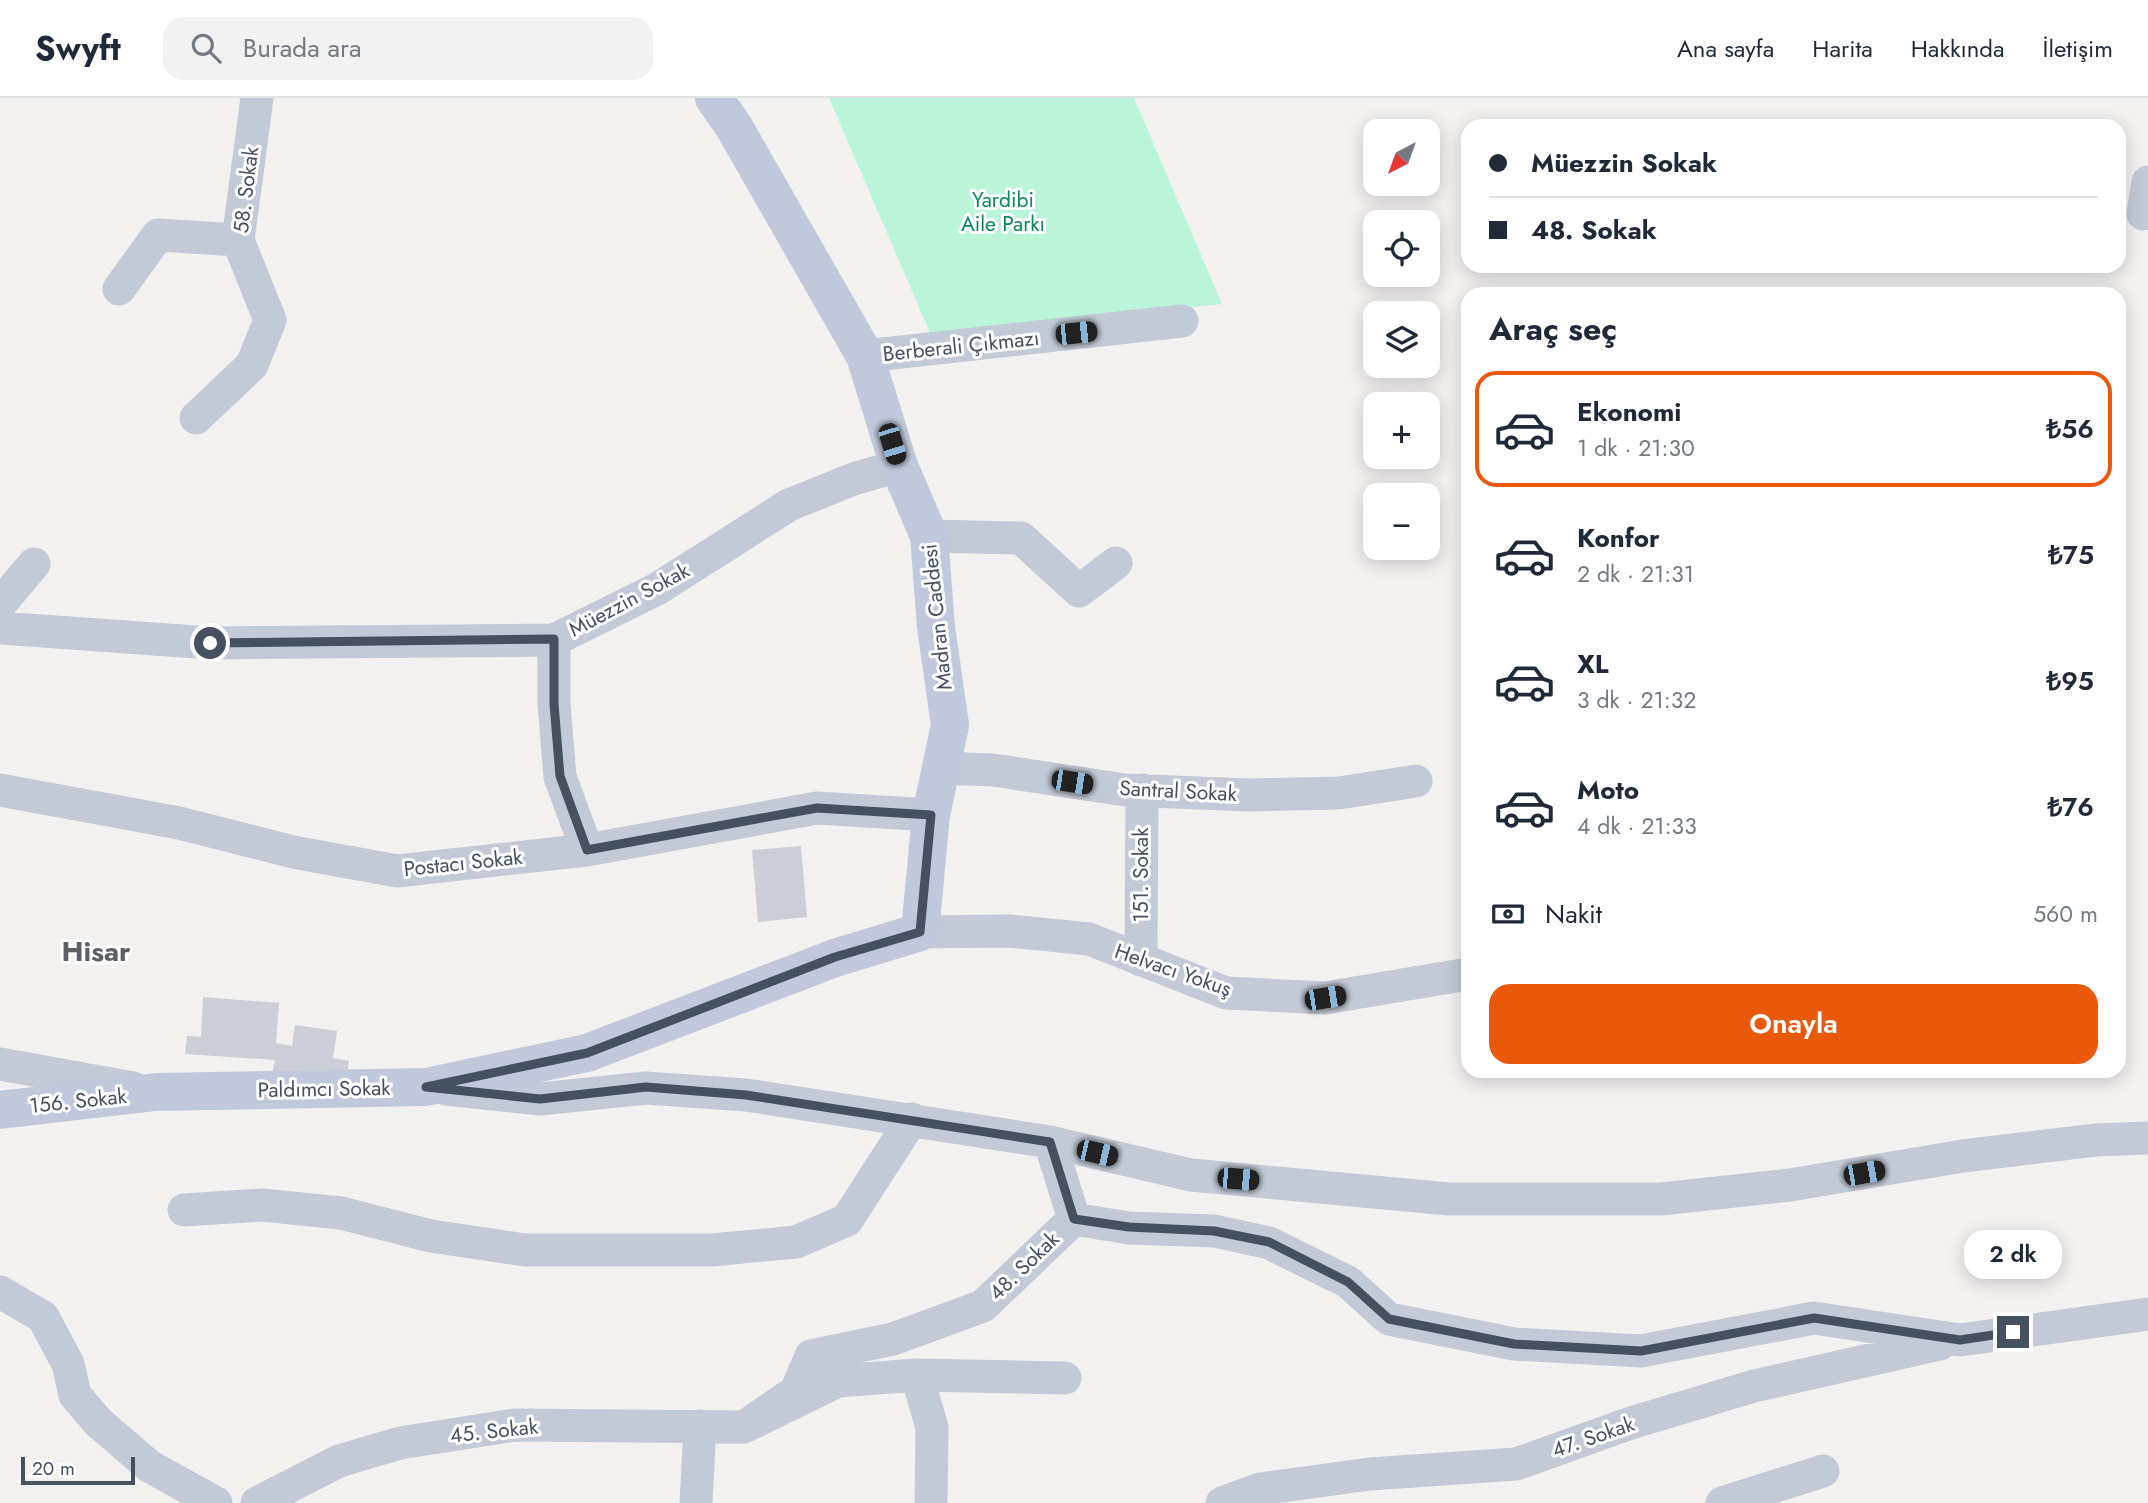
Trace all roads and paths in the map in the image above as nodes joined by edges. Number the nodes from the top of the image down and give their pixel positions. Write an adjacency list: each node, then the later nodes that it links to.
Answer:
1 (257, 98): 3 (street, 58. Sokak)
2 (714, 98): 6 (street, Madran Caddesi)
3 (238, 240): 4 (street); 7 (street, 58. Sokak)
4 (119, 289)
5 (1182, 321): 6 (street, Berberali Çıkmazı)
6 (865, 356): 8 (street, Madran Caddesi)
7 (196, 418)
8 (899, 466): 9 (street, Madran Caddesi); 14 (street, Müezzin Sokak)
9 (929, 536): 10 (street); 15 (street, Madran Caddesi)
10 (1116, 563)
11 (34, 564): 12 (street)
12 (0, 604)
13 (0, 628): 14 (street, Müezzin Sokak)
14 (554, 639): 20 (street)
15 (941, 768): 18 (street, Santral Sokak); 19 (street, Madran Caddesi)
16 (1416, 781): 18 (street, Santral Sokak)
17 (0, 790): 20 (street, Postacı Sokak)
18 (1142, 790): 22 (street, 151. Sokak)
19 (931, 815): 20 (street, Postacı Sokak); 21 (street, Madran Caddesi)
20 (587, 850)
21 (920, 932): 22 (street, Helvacı Yokuş); 25 (street, Paldımcı Sokak)
22 (1141, 960): 23 (street, Helvacı Yokuş)
23 (1461, 975)
24 (0, 1064): 26 (street, Paldımcı Sokak)
25 (426, 1087): 26 (street, Paldımcı Sokak); 28 (street)
26 (156, 1092): 27 (street, 156. Sokak)
27 (0, 1110)
28 (912, 1119): 30 (street); 31 (street)
29 (2148, 1138): 30 (street)
30 (1050, 1142): 32 (street)
31 (184, 1210)
32 (1074, 1219): 35 (street, 48. Sokak); 39 (street, 48. Sokak)
33 (0, 1292): 41 (street)
34 (2148, 1314): 35 (street, 48. Sokak)
35 (1960, 1340): 45 (street, 47. Sokak)
36 (917, 1376): 37 (street); 39 (street); 44 (street)
37 (1065, 1378)
38 (700, 1426): 39 (street, 45. Sokak); 42 (street, 45. Sokak); 43 (street)
39 (744, 1427)
40 (1823, 1471): 46 (street)
41 (216, 1503)
42 (257, 1503)
43 (696, 1503)
44 (931, 1503)
45 (1222, 1503)
46 (1722, 1503)

